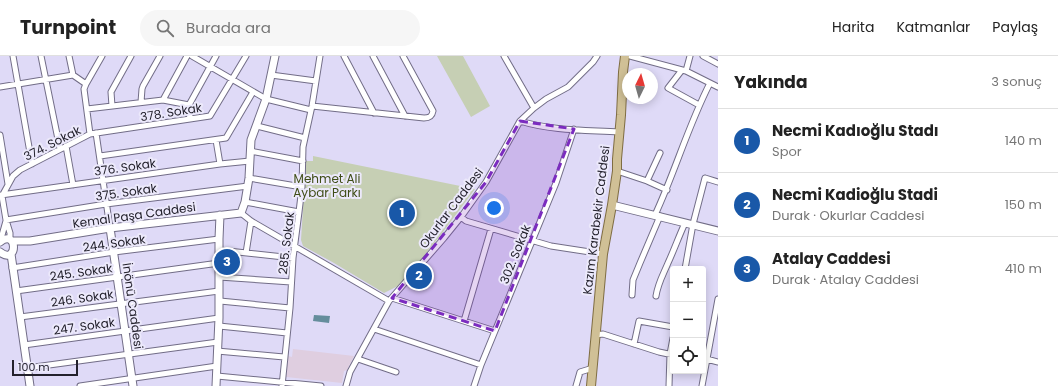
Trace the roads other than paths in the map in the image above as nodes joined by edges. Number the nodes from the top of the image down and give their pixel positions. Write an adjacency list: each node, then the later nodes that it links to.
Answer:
1 (13, 56): 33 (street)
2 (41, 56): 29 (street)
3 (69, 56): 27 (street)
4 (98, 56): 23 (street)
5 (102, 56): 23 (street, 374. Sokak)
6 (131, 56): 43 (street)
7 (160, 56): 40 (street)
8 (187, 56): 38 (street)
9 (192, 56): 25 (street)
10 (216, 56): 25 (street)
11 (246, 56): 30 (street, 378. Sokak)
12 (275, 56): 28 (street)
13 (320, 56): 31 (street, 285. Sokak)
14 (344, 56): 47 (street)
15 (373, 56): 48 (street)
16 (402, 56): 48 (street)
17 (504, 56): 45 (street)
18 (597, 56): 45 (street, Okurlar Caddesi)
19 (625, 56): 53 (main road, Kazım Karabekir Caddesi)
20 (630, 56): 26 (street)
21 (690, 56): 26 (street)
22 (703, 56): 24 (street)
23 (99, 62): 34 (street, 374. Sokak)
24 (718, 64)
25 (210, 67): 30 (street); 41 (street)
26 (684, 71): 32 (street); 42 (street)
27 (73, 75): 29 (street); 34 (street)
28 (271, 75): 31 (street); 39 (street)
29 (46, 80): 33 (street); 60 (street)
30 (232, 80): 37 (street); 49 (street, 378. Sokak)
31 (316, 81): 44 (street, 285. Sokak)
32 (710, 83): 35 (street); 42 (street)
33 (18, 84): 36 (street); 66 (street)
34 (86, 84): 46 (street, 374. Sokak)
35 (718, 87)
36 (0, 88)
37 (253, 92): 39 (street); 58 (street)
38 (163, 100): 40 (street); 41 (street)
39 (266, 100): 44 (street); 51 (street)
40 (141, 102): 43 (street)
41 (190, 104): 49 (street)
42 (699, 105): 77 (street)
43 (112, 106): 46 (street)
44 (311, 108): 47 (street); 57 (street, 285. Sokak)
45 (534, 108): 50 (street, Okurlar Caddesi)
46 (86, 109): 55 (street, 374. Sokak)
47 (374, 113): 48 (street)
48 (405, 116)
49 (190, 119): 54 (street, 378. Sokak)
50 (520, 121): 52 (street); 86 (street, Okurlar Caddesi)
51 (256, 126): 57 (street); 61 (street)
52 (574, 129): 53 (street); 95 (street, 302. Sokak)
53 (619, 132): 68 (main road, Kazım Karabekir Caddesi)
54 (96, 133): 55 (street, 378. Sokak); 63 (street)
55 (90, 134): 59 (street, 374. Sokak)
56 (0, 135): 73 (street)
57 (305, 138): 65 (street, 285. Sokak)
58 (216, 140): 63 (street); 67 (street)
59 (66, 146): 60 (street, 374. Sokak); 74 (street)
60 (60, 149): 66 (street, 374. Sokak)
61 (250, 151): 64 (street); 65 (street)
62 (660, 153): 71 (street)
63 (100, 156): 70 (street)
64 (250, 161): 67 (street, 376. Sokak); 69 (street)
65 (303, 161): 76 (street, 285. Sokak)
66 (32, 164): 73 (street, 374. Sokak)
67 (220, 164): 70 (street, 376. Sokak)
68 (617, 171): 71 (street); 81 (main road, Kazım Karabekir Caddesi)
69 (249, 178): 75 (street); 76 (street)
70 (103, 180): 74 (street, 376. Sokak); 80 (street)
71 (647, 181): 77 (street)
72 (718, 182): 90 (street)
73 (8, 184): 78 (street, 374. Sokak)
74 (73, 185): 78 (street, 376. Sokak)
75 (248, 186): 79 (street); 80 (street, 375. Sokak)
76 (302, 187): 82 (street, 285. Sokak)
77 (667, 190): 85 (street)
78 (1, 195): 87 (street)
79 (245, 202): 82 (street); 83 (street)
80 (106, 204): 87 (street, 375. Sokak); 91 (street)
81 (612, 204): 85 (street); 102 (main road, Kazım Karabekir Caddesi)
82 (299, 212): 97 (street, 285. Sokak)
83 (241, 213): 84 (street, Kemal Paşa Caddesi); 88 (street)
84 (220, 215): 91 (street, Kemal Paşa Caddesi); 94 (street)
85 (658, 216): 89 (street); 112 (street)
86 (461, 217): 92 (street); 115 (street, Okurlar Caddesi)
87 (6, 220): 96 (street); 98 (street)
88 (251, 221): 97 (street); 101 (street)
89 (685, 223): 90 (street); 113 (street)
90 (693, 224): 93 (street); 105 (street)
91 (110, 228): 98 (street, Kemal Paşa Caddesi); 100 (street, İnönü Caddesi)
92 (491, 229): 95 (street); 122 (street)
93 (718, 231)
94 (219, 239): 99 (street); 100 (street, 244. Sokak)
95 (532, 240): 102 (street); 127 (street, 302. Sokak)
96 (0, 242): 98 (street, Kemal Paşa Caddesi)
97 (294, 246): 103 (street, 285. Sokak); 115 (street)
98 (7, 249): 106 (street)
99 (219, 250): 101 (street); 104 (street)
100 (114, 252): 106 (street, 244. Sokak); 107 (street, İnönü Caddesi)
101 (246, 253): 103 (street)
102 (603, 254): 129 (main road, Kazım Karabekir Caddesi)
103 (293, 258): 109 (street, 285. Sokak)
104 (219, 263): 107 (street, 245. Sokak); 108 (street)
105 (686, 266)
106 (12, 268): 110 (street)
107 (117, 277): 110 (street, 245. Sokak); 117 (street, İnönü Caddesi)
108 (220, 277): 109 (street); 111 (street)
109 (291, 282): 118 (street, 285. Sokak)
110 (16, 291): 120 (street)
111 (219, 291): 116 (street); 117 (street, 246. Sokak)
112 (632, 295)
113 (656, 296)
114 (718, 298): 119 (street)
115 (391, 300): 122 (street); 125 (street, Okurlar Caddesi)
116 (220, 301): 118 (street); 121 (street)
117 (121, 303): 120 (street, 246. Sokak); 126 (street, İnönü Caddesi)
118 (290, 308): 128 (street, 285. Sokak)
119 (716, 315): 136 (street)
120 (20, 317): 131 (street)
121 (220, 318): 123 (street); 126 (street, 247. Sokak)
122 (464, 321): 127 (street)
123 (219, 326): 128 (street); 130 (street)
124 (670, 326): 132 (street)
125 (374, 329): 139 (street, Okurlar Caddesi); 141 (street)
126 (125, 330): 131 (street, 247. Sokak); 135 (street, İnönü Caddesi)
127 (495, 331): 141 (street, 302. Sokak)
128 (287, 333): 137 (street, 285. Sokak)
129 (595, 335): 132 (street); 144 (main road, Kazım Karabekir Caddesi)
130 (218, 342): 133 (street); 135 (street)
131 (24, 344): 143 (street)
132 (634, 344): 134 (street)
133 (217, 351): 137 (street); 142 (street)
134 (670, 353)
135 (128, 354): 143 (street); 149 (street, İnönü Caddesi)
136 (706, 354)
137 (284, 357): 150 (street, 285. Sokak)
138 (706, 358): 140 (street)
139 (358, 359): 145 (street); 155 (street, Okurlar Caddesi)
140 (718, 362)
141 (481, 365): 156 (street, 302. Sokak)
142 (217, 366): 148 (street); 149 (street)
143 (27, 368): 151 (street)
144 (593, 368): 157 (street); 158 (main road, Kazım Karabekir Caddesi)
145 (396, 372)
146 (670, 374): 159 (street)
147 (703, 374): 160 (street)
148 (217, 376): 150 (street); 153 (street)
149 (132, 383): 152 (street)
150 (282, 384): 154 (street)
151 (30, 386)
152 (80, 386)
153 (216, 386)
154 (321, 386)
155 (346, 386)
156 (474, 386)
157 (576, 386)
158 (591, 386)
159 (669, 386)
160 (702, 386)

